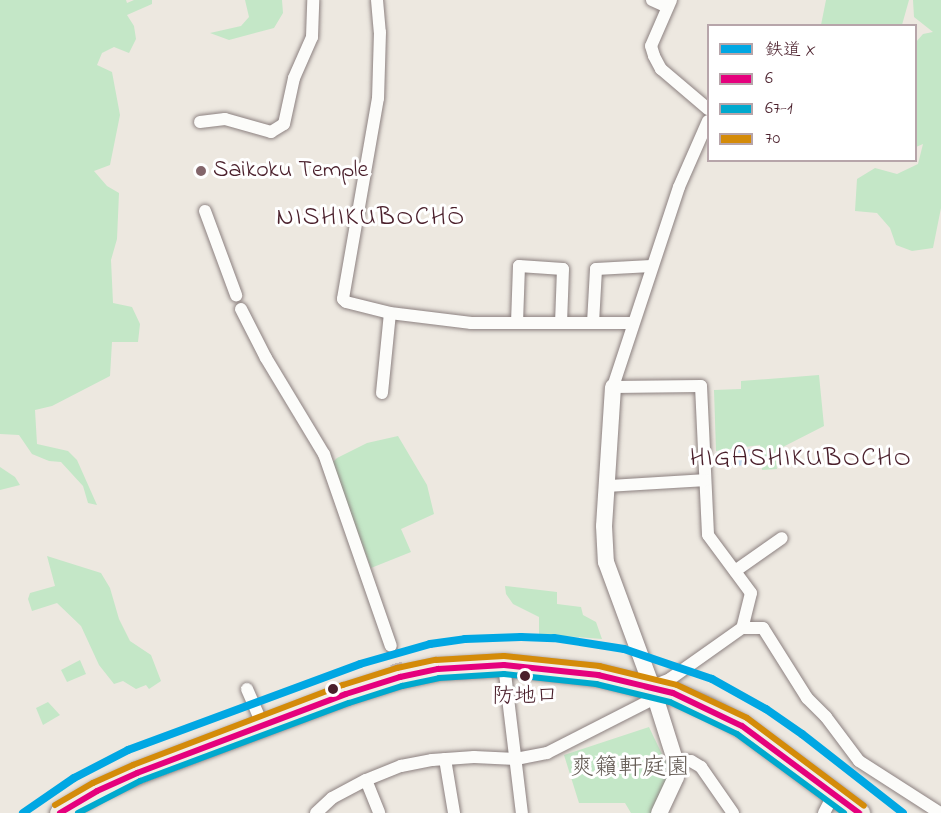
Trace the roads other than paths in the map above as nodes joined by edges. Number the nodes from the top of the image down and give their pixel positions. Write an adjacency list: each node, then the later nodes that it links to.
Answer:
1 (313, 0): 6 (street)
2 (377, 0): 12 (street)
3 (652, 0): 4 (street)
4 (669, 4): 5 (street)
5 (707, 108)
6 (201, 122)
7 (707, 123): 9 (street)
8 (205, 210): 10 (street)
9 (651, 267): 15 (street); 16 (street)
10 (236, 295)
11 (242, 309): 24 (street)
12 (390, 313): 13 (street); 18 (street)
13 (517, 323): 14 (street); 14 (street)
14 (561, 323): 15 (street)
15 (593, 323): 16 (street)
16 (632, 323): 17 (street)
17 (613, 387): 19 (street); 20 (street)
18 (382, 393)
19 (705, 480): 20 (street); 22 (street)
20 (608, 486): 27 (street)
21 (782, 538): 22 (street)
22 (735, 571): 23 (street)
23 (742, 628): 27 (street); 42 (street)
24 (391, 646)
25 (504, 664): 27 (highway); 28 (highway); 30 (street)
26 (248, 689): 28 (street)
27 (654, 692): 30 (street); 31 (street); 33 (highway)
28 (263, 726): 34 (highway)
29 (445, 759): 30 (street); 32 (street); 37 (street)
30 (516, 759): 38 (street)
31 (675, 760): 39 (street); 40 (street)
32 (366, 780): 35 (street); 36 (street)
33 (829, 804): 41 (highway)
34 (60, 813)
35 (316, 813)
36 (379, 813)
37 (454, 813)
38 (522, 813)
39 (659, 813)
40 (733, 813)
41 (859, 813)
42 (940, 813)

